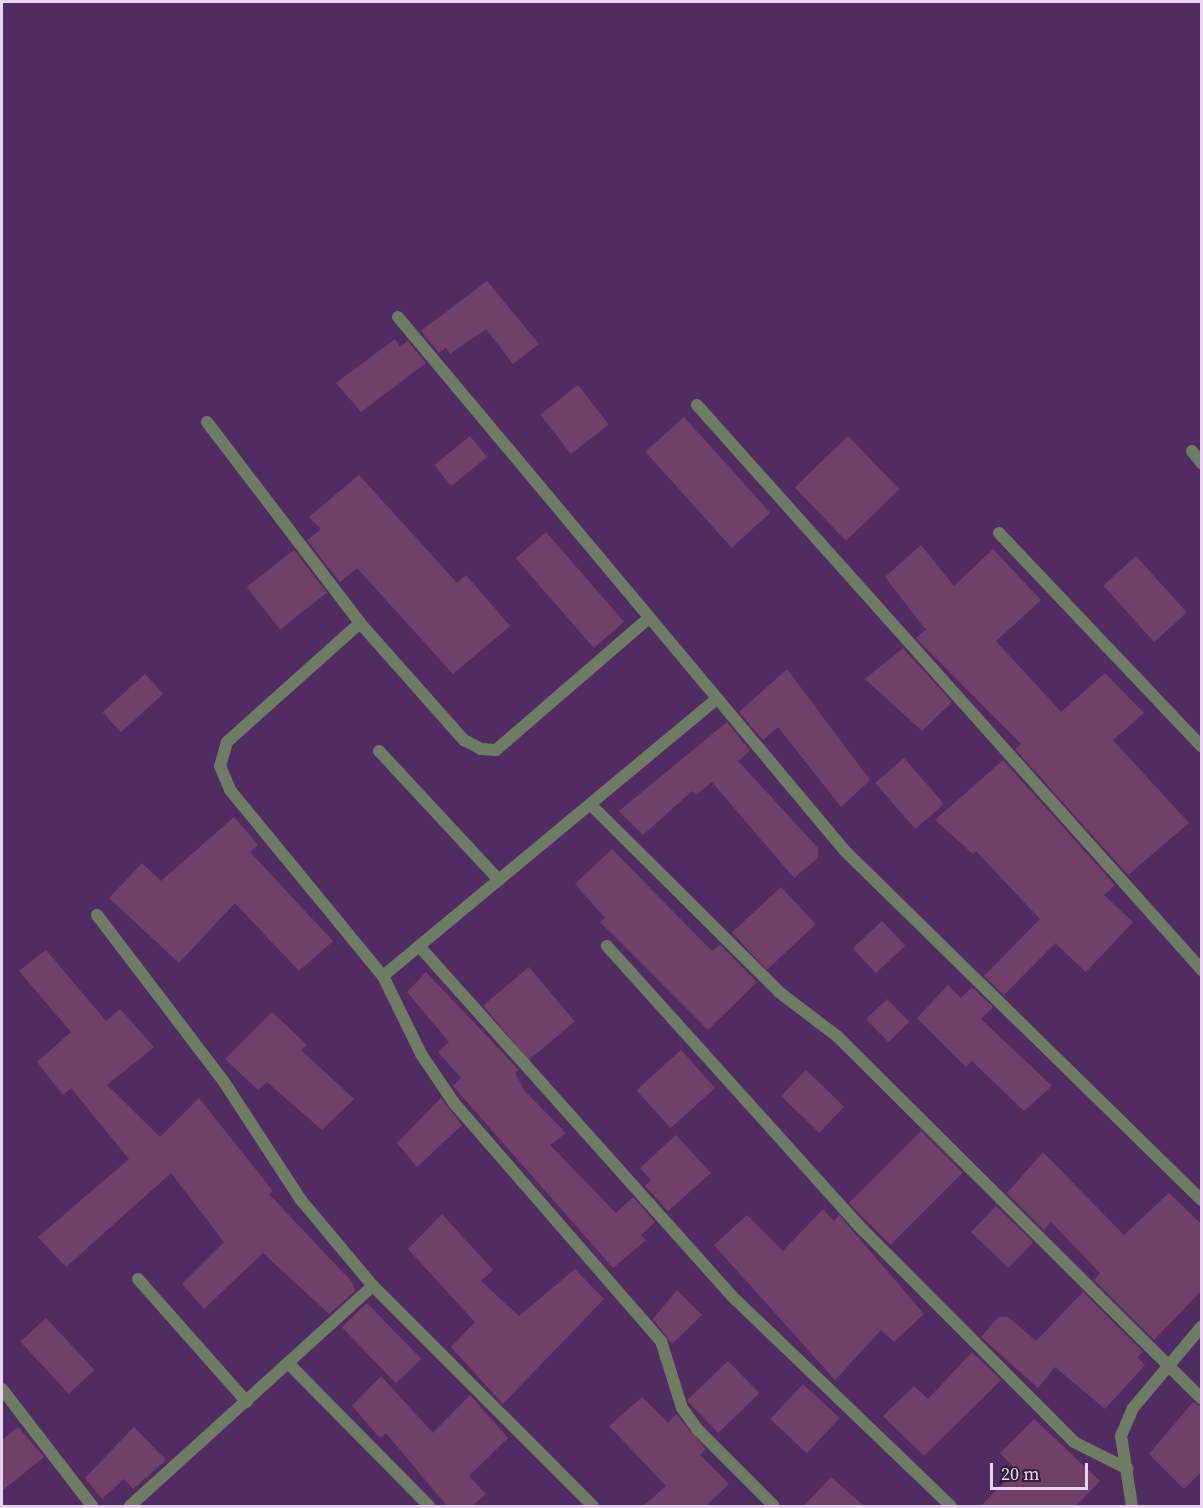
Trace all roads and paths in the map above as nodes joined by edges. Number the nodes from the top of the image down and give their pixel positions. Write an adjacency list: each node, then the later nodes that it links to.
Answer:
1 (398, 317): 7 (street)
2 (697, 405): 17 (street)
3 (207, 422): 8 (street)
4 (1192, 451): 5 (street)
5 (1202, 464)
6 (999, 533): 10 (street)
7 (648, 618): 8 (street); 9 (street)
8 (360, 623): 18 (street)
9 (716, 700): 12 (street); 19 (street)
10 (1202, 747)
11 (379, 751): 13 (street)
12 (591, 805): 13 (street); 23 (street)
13 (498, 880): 15 (street)
14 (97, 915): 21 (street)
15 (419, 946): 18 (street); 34 (street)
16 (607, 946): 28 (street)
17 (1202, 970)
18 (383, 976): 33 (street)
19 (1202, 1201)
20 (138, 1280): 27 (street)
21 (373, 1286): 24 (street); 32 (street)
22 (1202, 1326): 23 (street)
23 (1166, 1363): 26 (street); 28 (street)
24 (290, 1365): 27 (street); 31 (street)
25 (2, 1389): 29 (street)
26 (1202, 1399)
27 (247, 1402): 30 (street)
28 (1128, 1469): 35 (street)
29 (92, 1506)
30 (130, 1506)
31 (429, 1506)
32 (593, 1506)
33 (774, 1506)
34 (951, 1506)
35 (1132, 1506)

